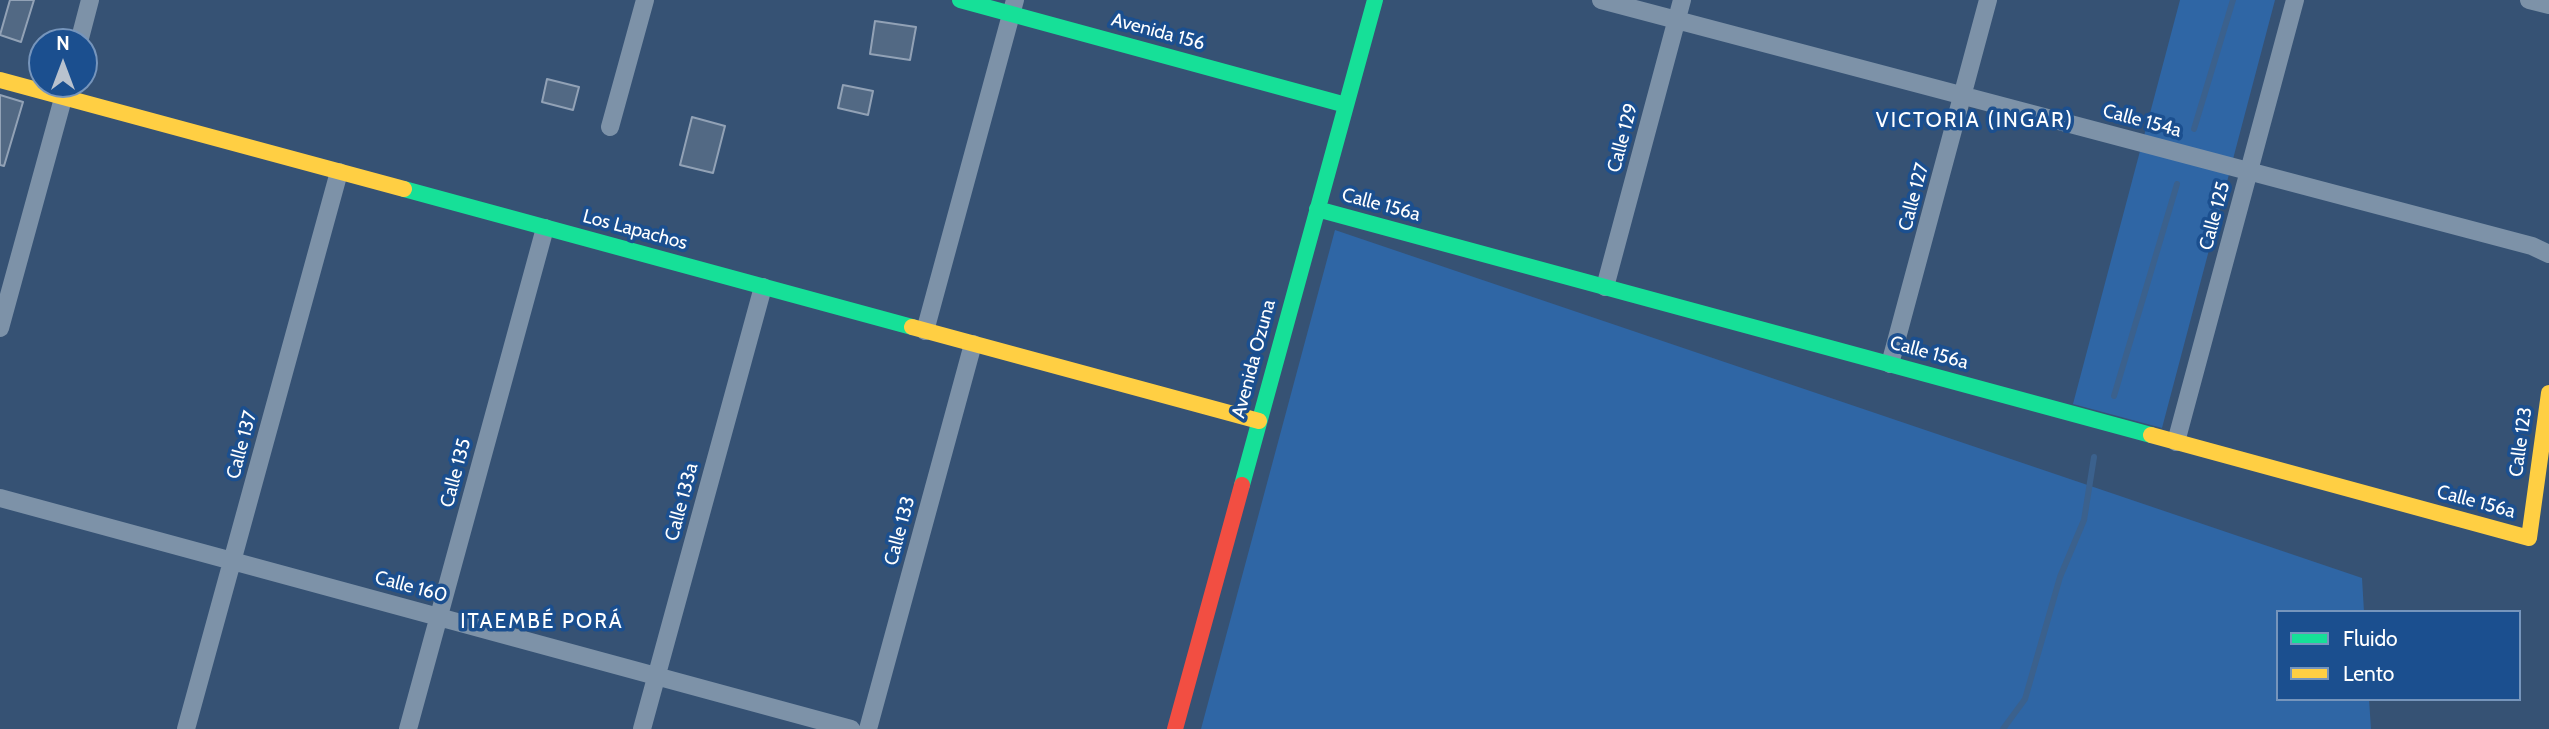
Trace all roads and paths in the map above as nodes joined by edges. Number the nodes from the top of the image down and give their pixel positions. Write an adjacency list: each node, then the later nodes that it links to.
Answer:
1 (90, 0): 13 (street)
2 (645, 0): 20 (street)
3 (960, 0): 11 (street, Avenida 156)
4 (1375, 0): 19 (street, Avenida Ozuna)
5 (1601, 0): 12 (street, Calle 154a)
6 (1682, 0): 12 (street, Calle 129)
7 (1988, 0): 16 (street, Calle 127)
8 (2295, 0): 21 (street, Calle 125)
9 (2529, 0): 10 (street)
10 (2549, 5)
11 (1013, 7): 19 (street, Avenida 156); 29 (street)
12 (1676, 20): 16 (street, Calle 154a); 27 (street, Calle 129)
13 (83, 28)
14 (0, 80): 15 (street, Los Lapachos)
15 (28, 84)
16 (1963, 96): 21 (street, Calle 154a); 31 (street, Calle 127)
17 (63, 98): 28 (street)
18 (92, 98): 22 (street, Los Lapachos)
19 (1346, 105): 23 (street, Avenida Ozuna)
20 (610, 127)
21 (2249, 171): 25 (street, Calle 154a); 34 (street, Calle 125)
22 (339, 172): 24 (street, Los Lapachos); 38 (street, Calle 137)
23 (1317, 209): 27 (street, Calle 156a); 33 (street, Avenida Ozuna)
24 (545, 228): 26 (street, Los Lapachos); 39 (street, Calle 135)
25 (2549, 254)
26 (763, 287): 29 (street, Los Lapachos); 40 (street, Calle 133a)
27 (1605, 287): 31 (street, Calle 156a)
28 (0, 328)
29 (925, 331): 30 (street, Los Lapachos)
30 (973, 344): 33 (street, Los Lapachos); 45 (street, Calle 133)
31 (1890, 364): 34 (street, Calle 156a)
32 (2549, 393): 35 (street, Calle 123)
33 (1259, 421): 46 (street, Avenida Ozuna)
34 (2176, 442): 37 (street, Calle 156a)
35 (2543, 480): 37 (street, Calle 123)
36 (0, 498): 38 (street, Calle 160)
37 (2529, 538)
38 (232, 561): 39 (street, Calle 160); 41 (street, Calle 137)
39 (438, 617): 40 (street, Calle 160); 42 (street, Calle 135)
40 (656, 676): 43 (street, Calle 133a); 44 (street, Calle 160)
41 (186, 729)
42 (408, 729)
43 (642, 729)
44 (851, 729)
45 (868, 729)
46 (1175, 729)

